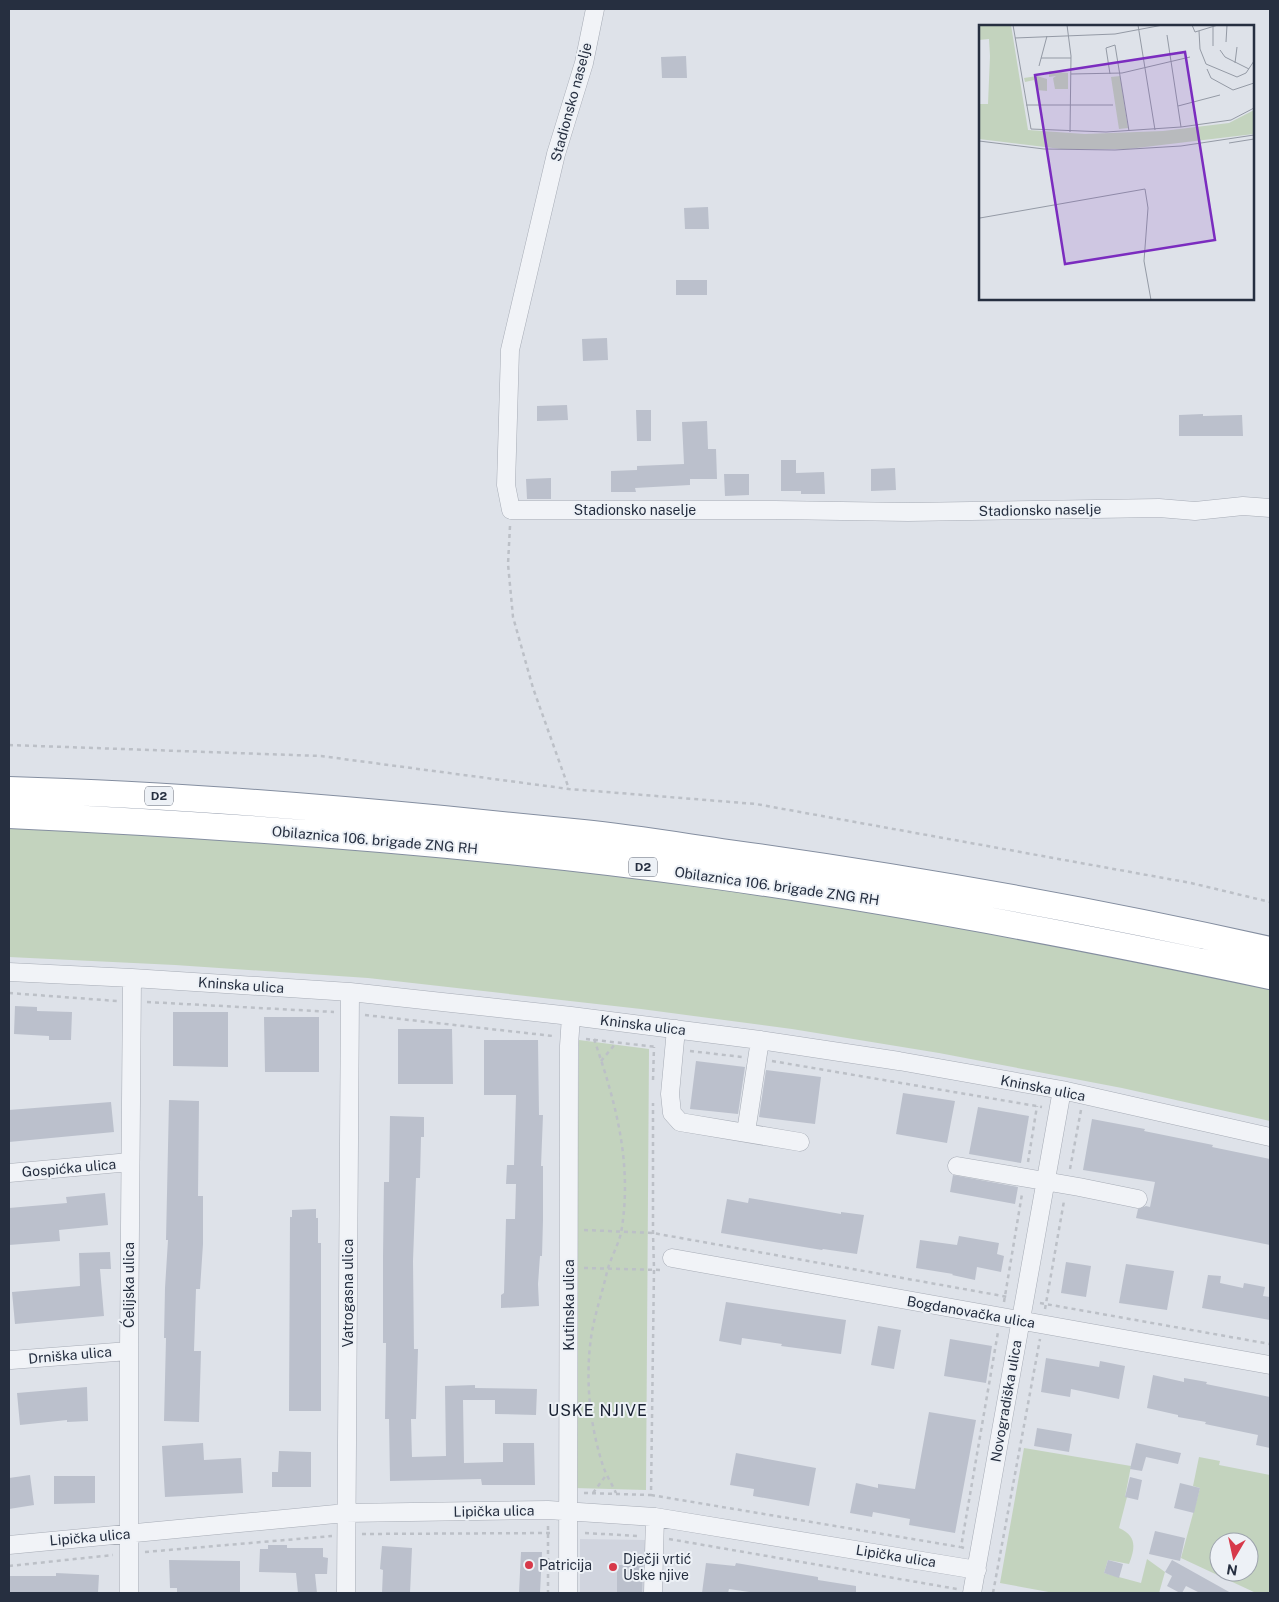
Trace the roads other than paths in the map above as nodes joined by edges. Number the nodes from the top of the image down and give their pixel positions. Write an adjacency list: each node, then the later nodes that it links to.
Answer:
1 (596, 9): 2 (street, Stadionsko naselje)
2 (1270, 508)
3 (9, 790): 5 (highway, Obilaznica 106. brigade ZNG RH / D2)
4 (9, 815): 7 (highway, Obilaznica 106. brigade ZNG RH / D2)
5 (1270, 950)
6 (9, 972): 8 (street, Kninska ulica)
7 (1270, 976)
8 (132, 978): 9 (street, Kninska ulica); 17 (street, Ćelijska ulica)
9 (350, 992): 10 (street, Kninska ulica); 28 (street, Vatrogasna ulica)
10 (571, 1016): 11 (street, Kninska ulica); 27 (street, Kutinska ulica)
11 (676, 1029): 12 (street, Kninska ulica); 14 (street)
12 (760, 1040): 13 (street, Kninska ulica); 14 (street)
13 (1062, 1090): 15 (street, Kninska ulica); 20 (street, Novogradiška ulica)
14 (746, 1132): 16 (street)
15 (1270, 1137)
16 (800, 1142)
17 (130, 1162): 19 (street, Gospićka ulica); 24 (street, Ćelijska ulica)
18 (957, 1166): 20 (street)
19 (9, 1173)
20 (1046, 1181): 21 (street); 23 (street, Novogradiška ulica)
21 (1138, 1199)
22 (672, 1258): 23 (street, Bogdanovačka ulica)
23 (1021, 1321): 26 (street, Bogdanovačka ulica); 32 (street, Novogradiška ulica)
24 (129, 1350): 25 (street, Drniška ulica); 30 (street, Ćelijska ulica)
25 (11, 1360)
26 (1270, 1365)
27 (568, 1511): 28 (street, Lipička ulica); 29 (street, Lipička ulica); 35 (street, Kutinska ulica)
28 (346, 1513): 30 (street, Lipička ulica); 34 (street, Vatrogasna ulica)
29 (655, 1517): 32 (street, Lipička ulica); 36 (street)
30 (130, 1534): 31 (street, Lipička ulica); 33 (street, Ćelijska ulica)
31 (9, 1545)
32 (977, 1570): 37 (street, Novogradiška ulica)
33 (130, 1593)
34 (346, 1593)
35 (568, 1593)
36 (653, 1593)
37 (973, 1593)

